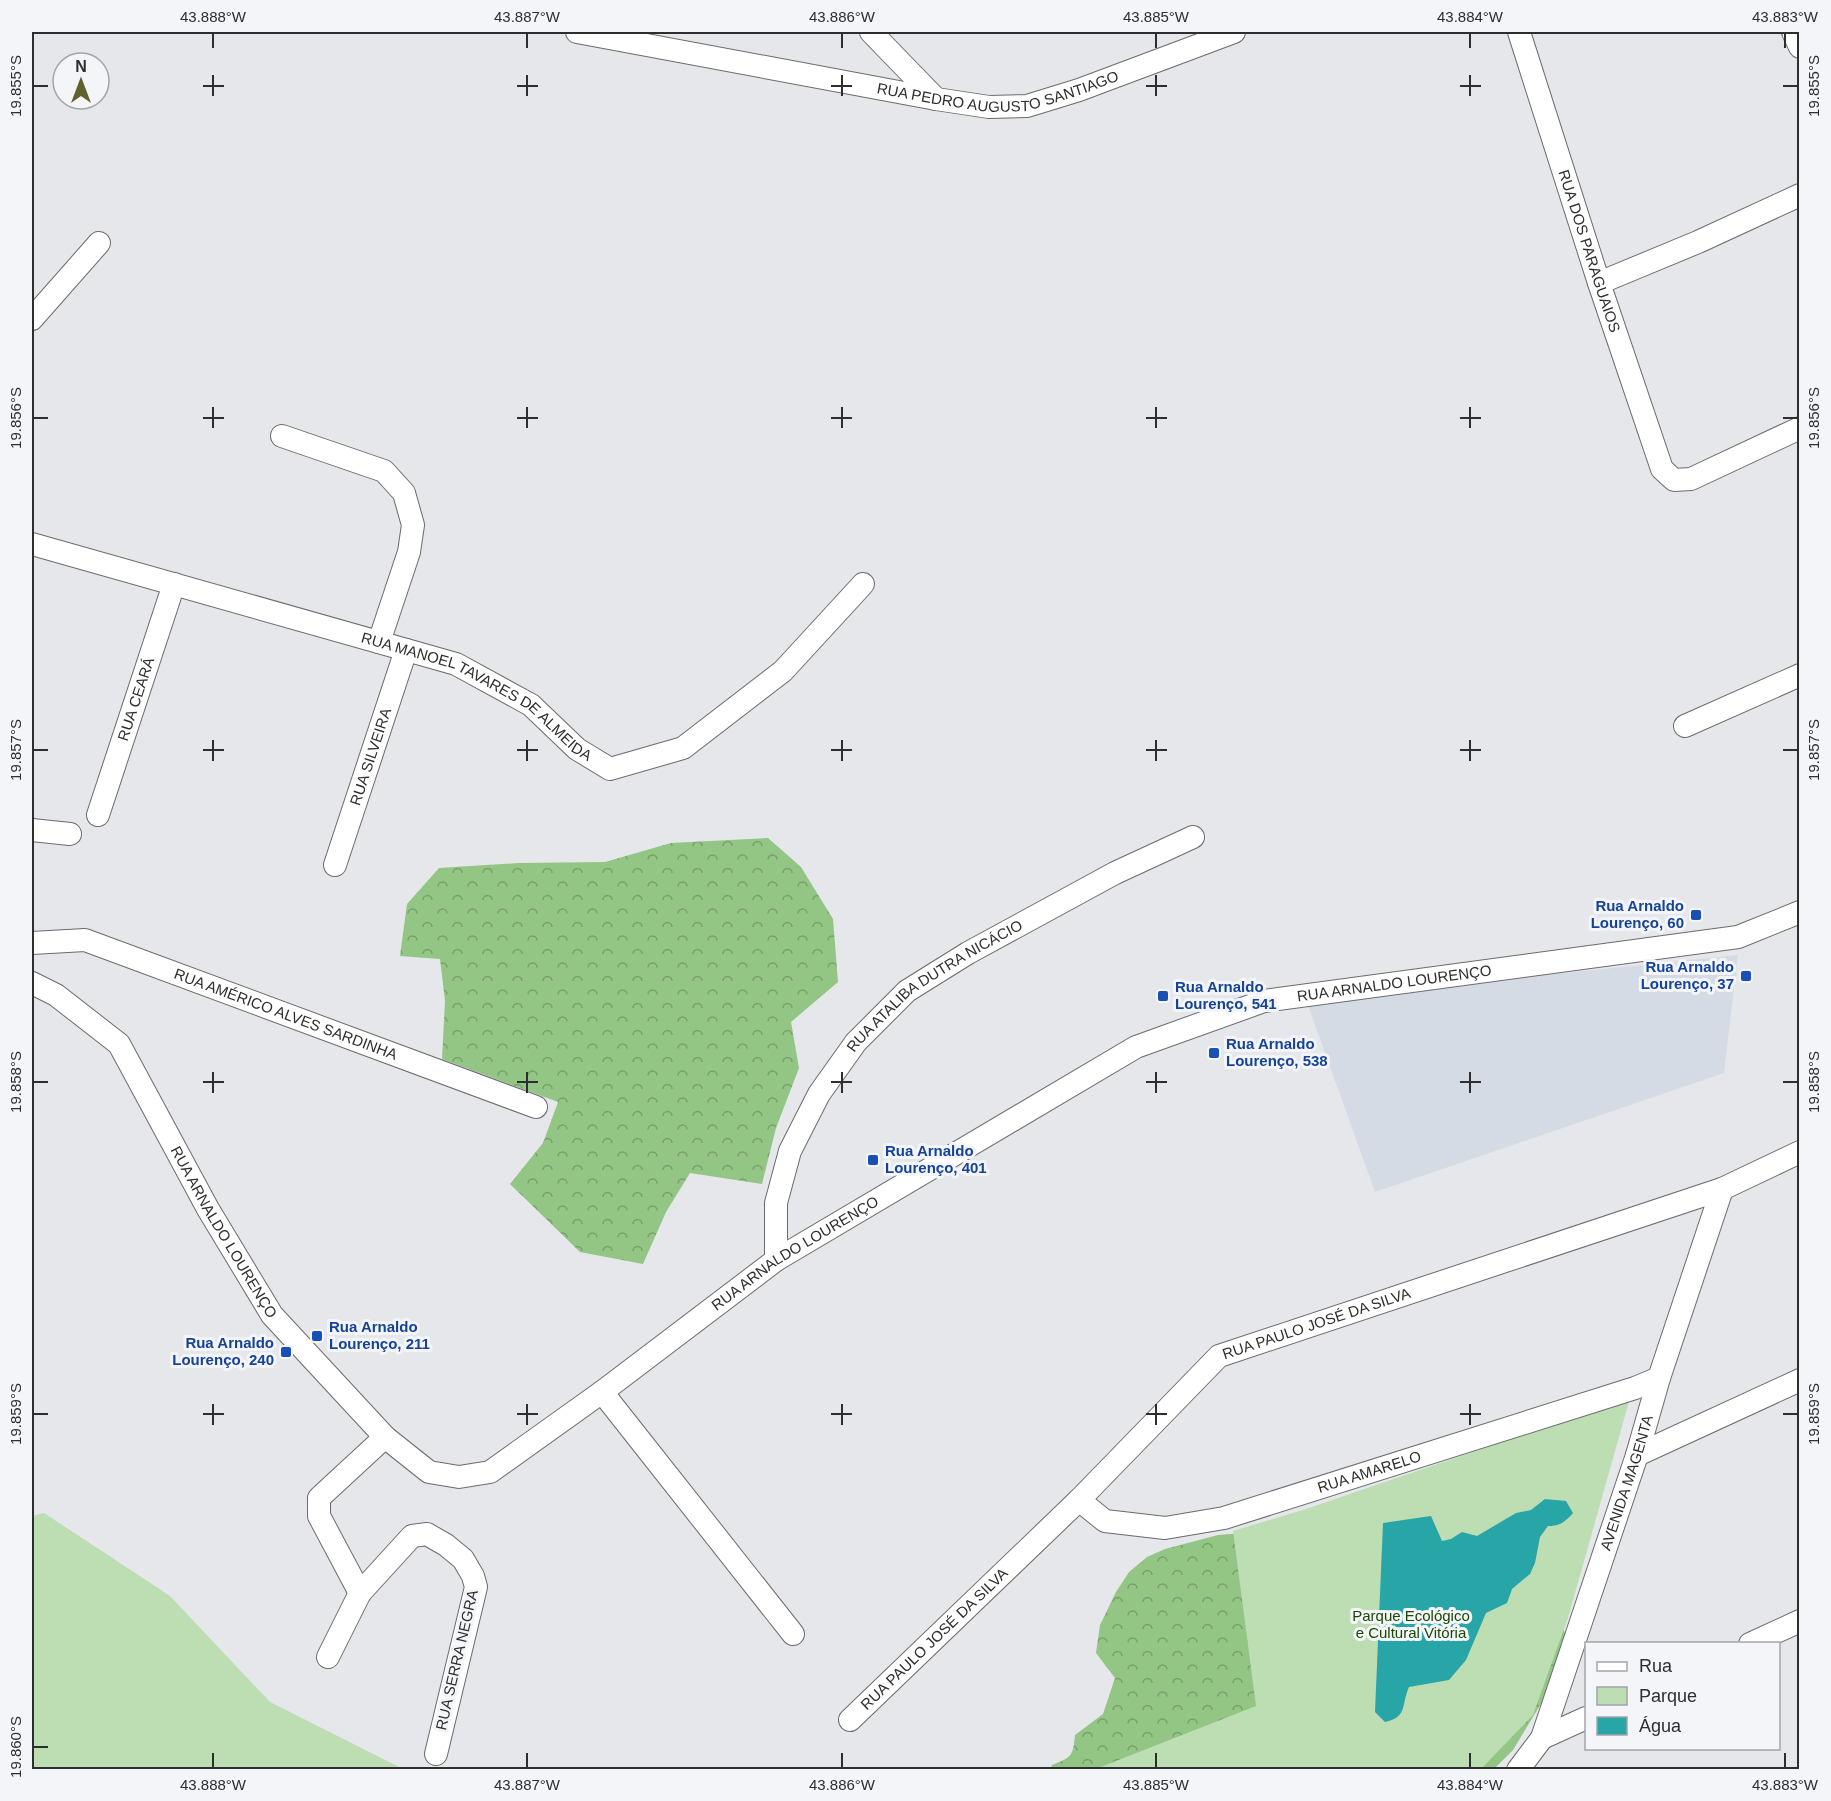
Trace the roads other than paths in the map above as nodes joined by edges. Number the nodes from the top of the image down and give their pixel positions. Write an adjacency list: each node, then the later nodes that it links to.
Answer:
1 (577, 32): 7 (street, RUA PEDRO AUGUSTO SANTIAGO)
2 (871, 32): 7 (street)
3 (1234, 32): 7 (street, RUA PEDRO AUGUSTO SANTIAGO)
4 (1519, 32): 10 (street, RUA DOS PARAGUAIOS)
5 (1793, 32): 6 (street)
6 (1800, 47)
7 (936, 99)
8 (1800, 195): 10 (street)
9 (99, 243): 11 (street)
10 (1599, 283): 12 (street, RUA DOS PARAGUAIOS)
11 (32, 319)
12 (1800, 428)
13 (282, 436): 17 (street)
14 (32, 544): 15 (street, RUA MANOEL TAVARES DE ALMEIDA)
15 (174, 584): 17 (street, RUA MANOEL TAVARES DE ALMEIDA); 21 (street, RUA CEARÁ)
16 (864, 584): 18 (street, RUA MANOEL TAVARES DE ALMEIDA)
17 (379, 642): 18 (street, RUA MANOEL TAVARES DE ALMEIDA)
18 (406, 650): 25 (street, RUA SILVEIRA)
19 (1800, 675): 20 (street)
20 (1685, 726)
21 (98, 816)
22 (34, 830): 23 (street)
23 (70, 834)
24 (1192, 837): 32 (street, RUA ATALIBA DUTRA NICÁCIO)
25 (335, 865)
26 (1800, 912): 32 (street, RUA ARNALDO LOURENÇO)
27 (32, 943): 29 (street, RUA AMÉRICO ALVES SARDINHA)
28 (32, 983): 36 (street, RUA ARNALDO LOURENÇO)
29 (536, 1107)
30 (1800, 1152): 31 (street, RUA PAULO JOSÉ DA SILVA)
31 (1722, 1189): 33 (street, AVENIDA MAGENTA); 38 (street, RUA PAULO JOSÉ DA SILVA)
32 (776, 1260): 35 (street, RUA ARNALDO LOURENÇO)
33 (1659, 1378): 37 (street, AVENIDA MAGENTA); 38 (street, RUA AMARELO)
34 (1800, 1380): 37 (street)
35 (602, 1392): 36 (street, RUA ARNALDO LOURENÇO); 41 (street)
36 (385, 1437): 39 (street)
37 (1637, 1455): 46 (street, AVENIDA MAGENTA)
38 (1079, 1500): 45 (street, RUA PAULO JOSÉ DA SILVA)
39 (360, 1593): 43 (street, RUA SERRA NEGRA); 47 (street, RUA SERRA NEGRA)
40 (1800, 1621): 42 (street)
41 (793, 1634)
42 (1754, 1642)
43 (328, 1657)
44 (1585, 1719): 46 (street)
45 (850, 1720)
46 (1542, 1738): 48 (street, AVENIDA MAGENTA)
47 (436, 1754)
48 (1518, 1770)

